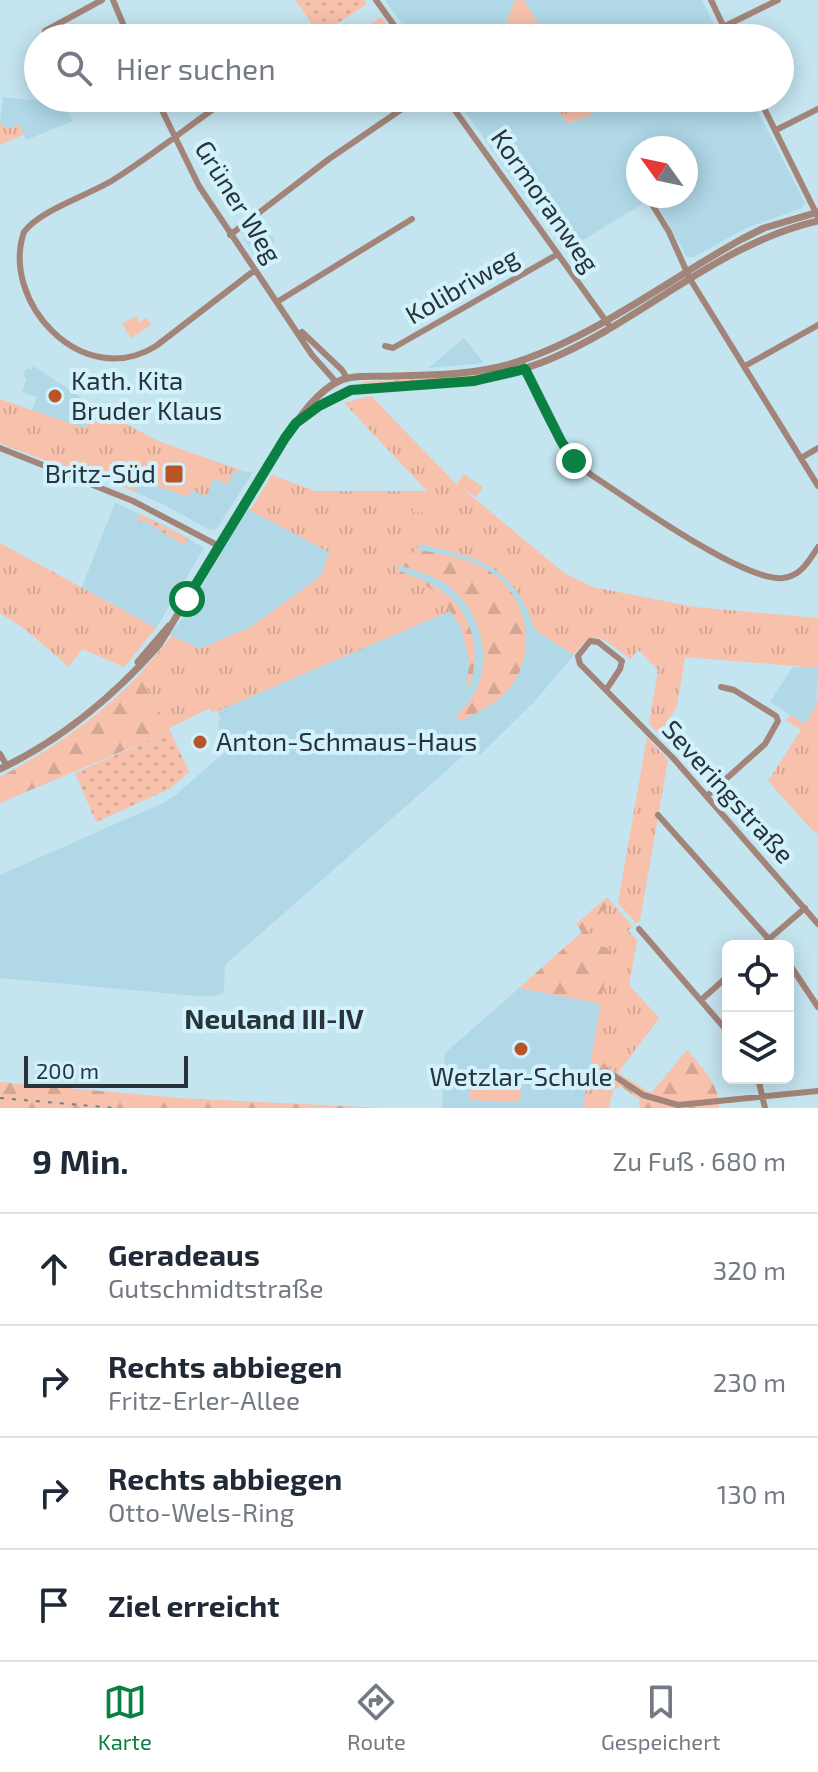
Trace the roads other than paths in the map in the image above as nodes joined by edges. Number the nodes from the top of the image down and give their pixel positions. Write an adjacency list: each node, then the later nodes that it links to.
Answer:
1 (102, 0): 6 (street)
2 (113, 0): 8 (street)
3 (376, 0): 9 (street)
4 (711, 0): 10 (street)
5 (778, 0): 11 (street)
6 (61, 22): 7 (street)
7 (57, 24)
8 (123, 24)
9 (393, 24)
10 (722, 24)
11 (729, 24)
12 (818, 109): 18 (street)
13 (163, 112): 19 (street, Grüner Weg)
14 (210, 112): 19 (street)
15 (398, 112): 23 (street)
16 (456, 112): 24 (street, Kormoranweg)
17 (766, 112): 18 (street)
18 (776, 130): 21 (street)
19 (175, 137): 23 (street, Grüner Weg); 27 (street)
20 (654, 208): 26 (street)
21 (817, 216): 26 (street); 28 (street)
22 (412, 219): 29 (street)
23 (230, 235): 25 (street, Grüner Weg)
24 (558, 254): 30 (street, Kormoranweg); 34 (street, Kolibriweg)
25 (255, 270): 29 (street, Grüner Weg); 33 (street)
26 (687, 270): 28 (street); 30 (street)
27 (13, 275)
28 (690, 279): 30 (street); 36 (street)
29 (277, 302): 31 (street, Grüner Weg)
30 (607, 323): 35 (street); 37 (street)
31 (293, 324): 38 (street, Grüner Weg); 39 (street, Grüner Weg)
32 (818, 325): 36 (street)
33 (40, 330)
34 (385, 346)
35 (521, 360): 37 (street); 38 (street)
36 (745, 366): 45 (street)
37 (525, 369): 40 (street); 48 (street)
38 (347, 378): 39 (street); 40 (street)
39 (336, 382): 41 (street); 42 (street)
40 (351, 390): 41 (street)
41 (341, 393): 42 (street)
42 (296, 423): 47 (street)
43 (0, 448): 47 (street)
44 (818, 448): 45 (street)
45 (801, 458): 46 (street)
46 (818, 486)
47 (219, 546): 52 (street)
48 (818, 547)
49 (721, 687): 53 (street)
50 (606, 690): 50 (street, Severingstraße); 53 (street, Severingstraße)
51 (0, 754): 52 (street)
52 (3, 767)
53 (707, 796): 55 (street, Severingstraße)
54 (658, 815): 58 (street)
55 (805, 908): 56 (street, Severingstraße); 58 (street)
56 (818, 924)
57 (639, 929): 61 (street)
58 (769, 939)
59 (794, 971): 62 (street)
60 (722, 981): 61 (street)
61 (701, 1000): 63 (street)
62 (818, 1007)
63 (722, 1025)
64 (607, 1071): 67 (street)
65 (760, 1084): 67 (street)
66 (818, 1091): 67 (street)
67 (764, 1096): 68 (street)
68 (765, 1108)

